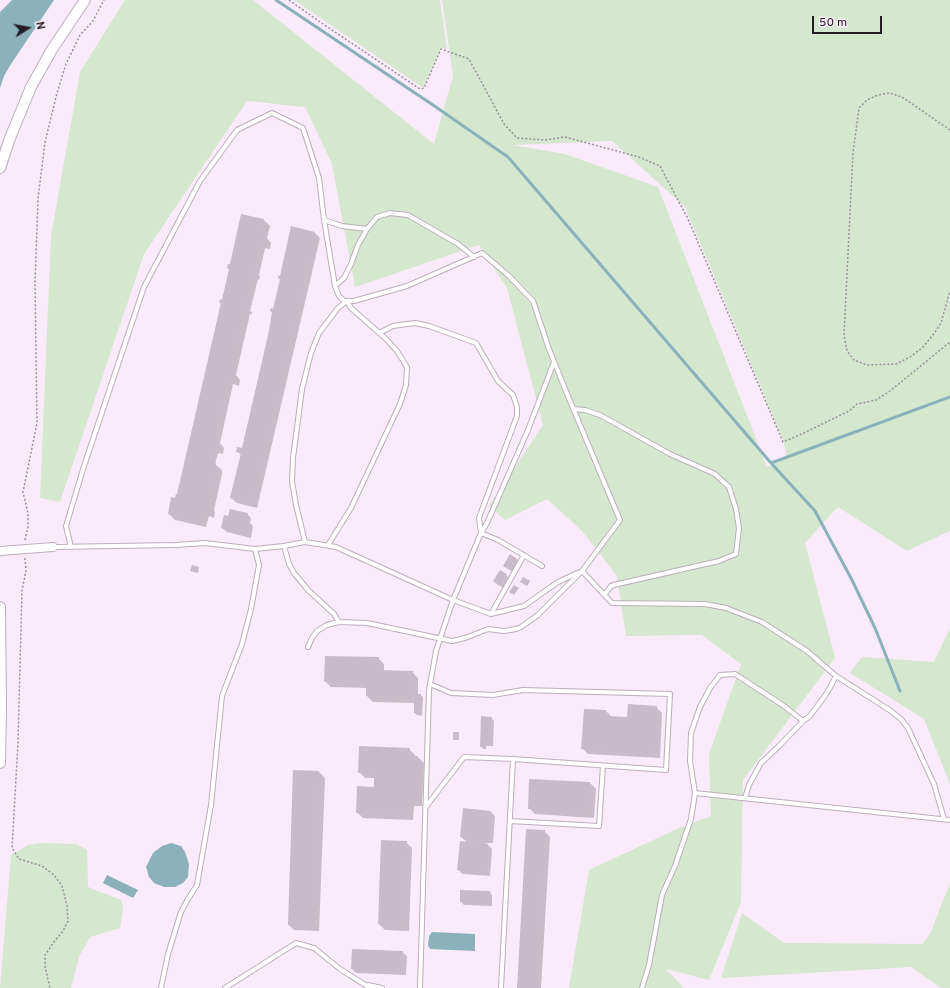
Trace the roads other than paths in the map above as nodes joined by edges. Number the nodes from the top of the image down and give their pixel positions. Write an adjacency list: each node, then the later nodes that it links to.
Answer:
1 (85, 0): 2 (street)
2 (0, 168)
3 (324, 220): 4 (lane); 6 (lane); 14 (lane)
4 (367, 230): 5 (lane); 6 (lane)
5 (474, 257): 7 (lane); 9 (lane)
6 (335, 286): 7 (lane)
7 (347, 301): 8 (lane); 12 (lane)
8 (379, 333): 11 (lane); 13 (lane)
9 (554, 361): 10 (lane); 11 (lane)
10 (573, 409): 21 (lane); 22 (lane)
11 (481, 533): 19 (lane); 23 (lane)
12 (305, 542): 13 (lane); 15 (lane)
13 (328, 545): 23 (lane)
14 (71, 546): 16 (lane); 17 (lane)
15 (284, 546): 17 (lane); 26 (lane)
16 (53, 547): 18 (street)
17 (255, 548): 43 (lane)
18 (0, 551)
19 (524, 555): 20 (lane); 25 (lane)
20 (542, 566)
21 (582, 571): 22 (lane); 25 (lane); 27 (lane)
22 (605, 594): 29 (lane)
23 (453, 600): 25 (lane); 27 (lane)
24 (0, 607): 32 (street)
25 (491, 614)
26 (339, 622): 27 (lane); 28 (lane)
27 (440, 638): 30 (lane)
28 (308, 647)
29 (836, 676): 31 (lane); 39 (lane)
30 (430, 684): 35 (lane); 38 (lane)
31 (803, 720): 36 (lane); 37 (lane)
32 (0, 750): 34 (street)
33 (513, 759): 35 (lane); 38 (lane); 41 (lane)
34 (0, 763)
35 (603, 766): 41 (lane)
36 (695, 793): 37 (lane); 49 (lane)
37 (745, 798): 39 (lane)
38 (425, 808): 47 (lane)
39 (944, 820): 40 (lane)
40 (950, 820)
41 (510, 821): 48 (lane)
42 (361, 983): 44 (lane); 45 (lane); 46 (lane)
43 (161, 988)
44 (226, 988)
45 (370, 988)
46 (382, 988)
47 (420, 988)
48 (501, 988)
49 (642, 988)

